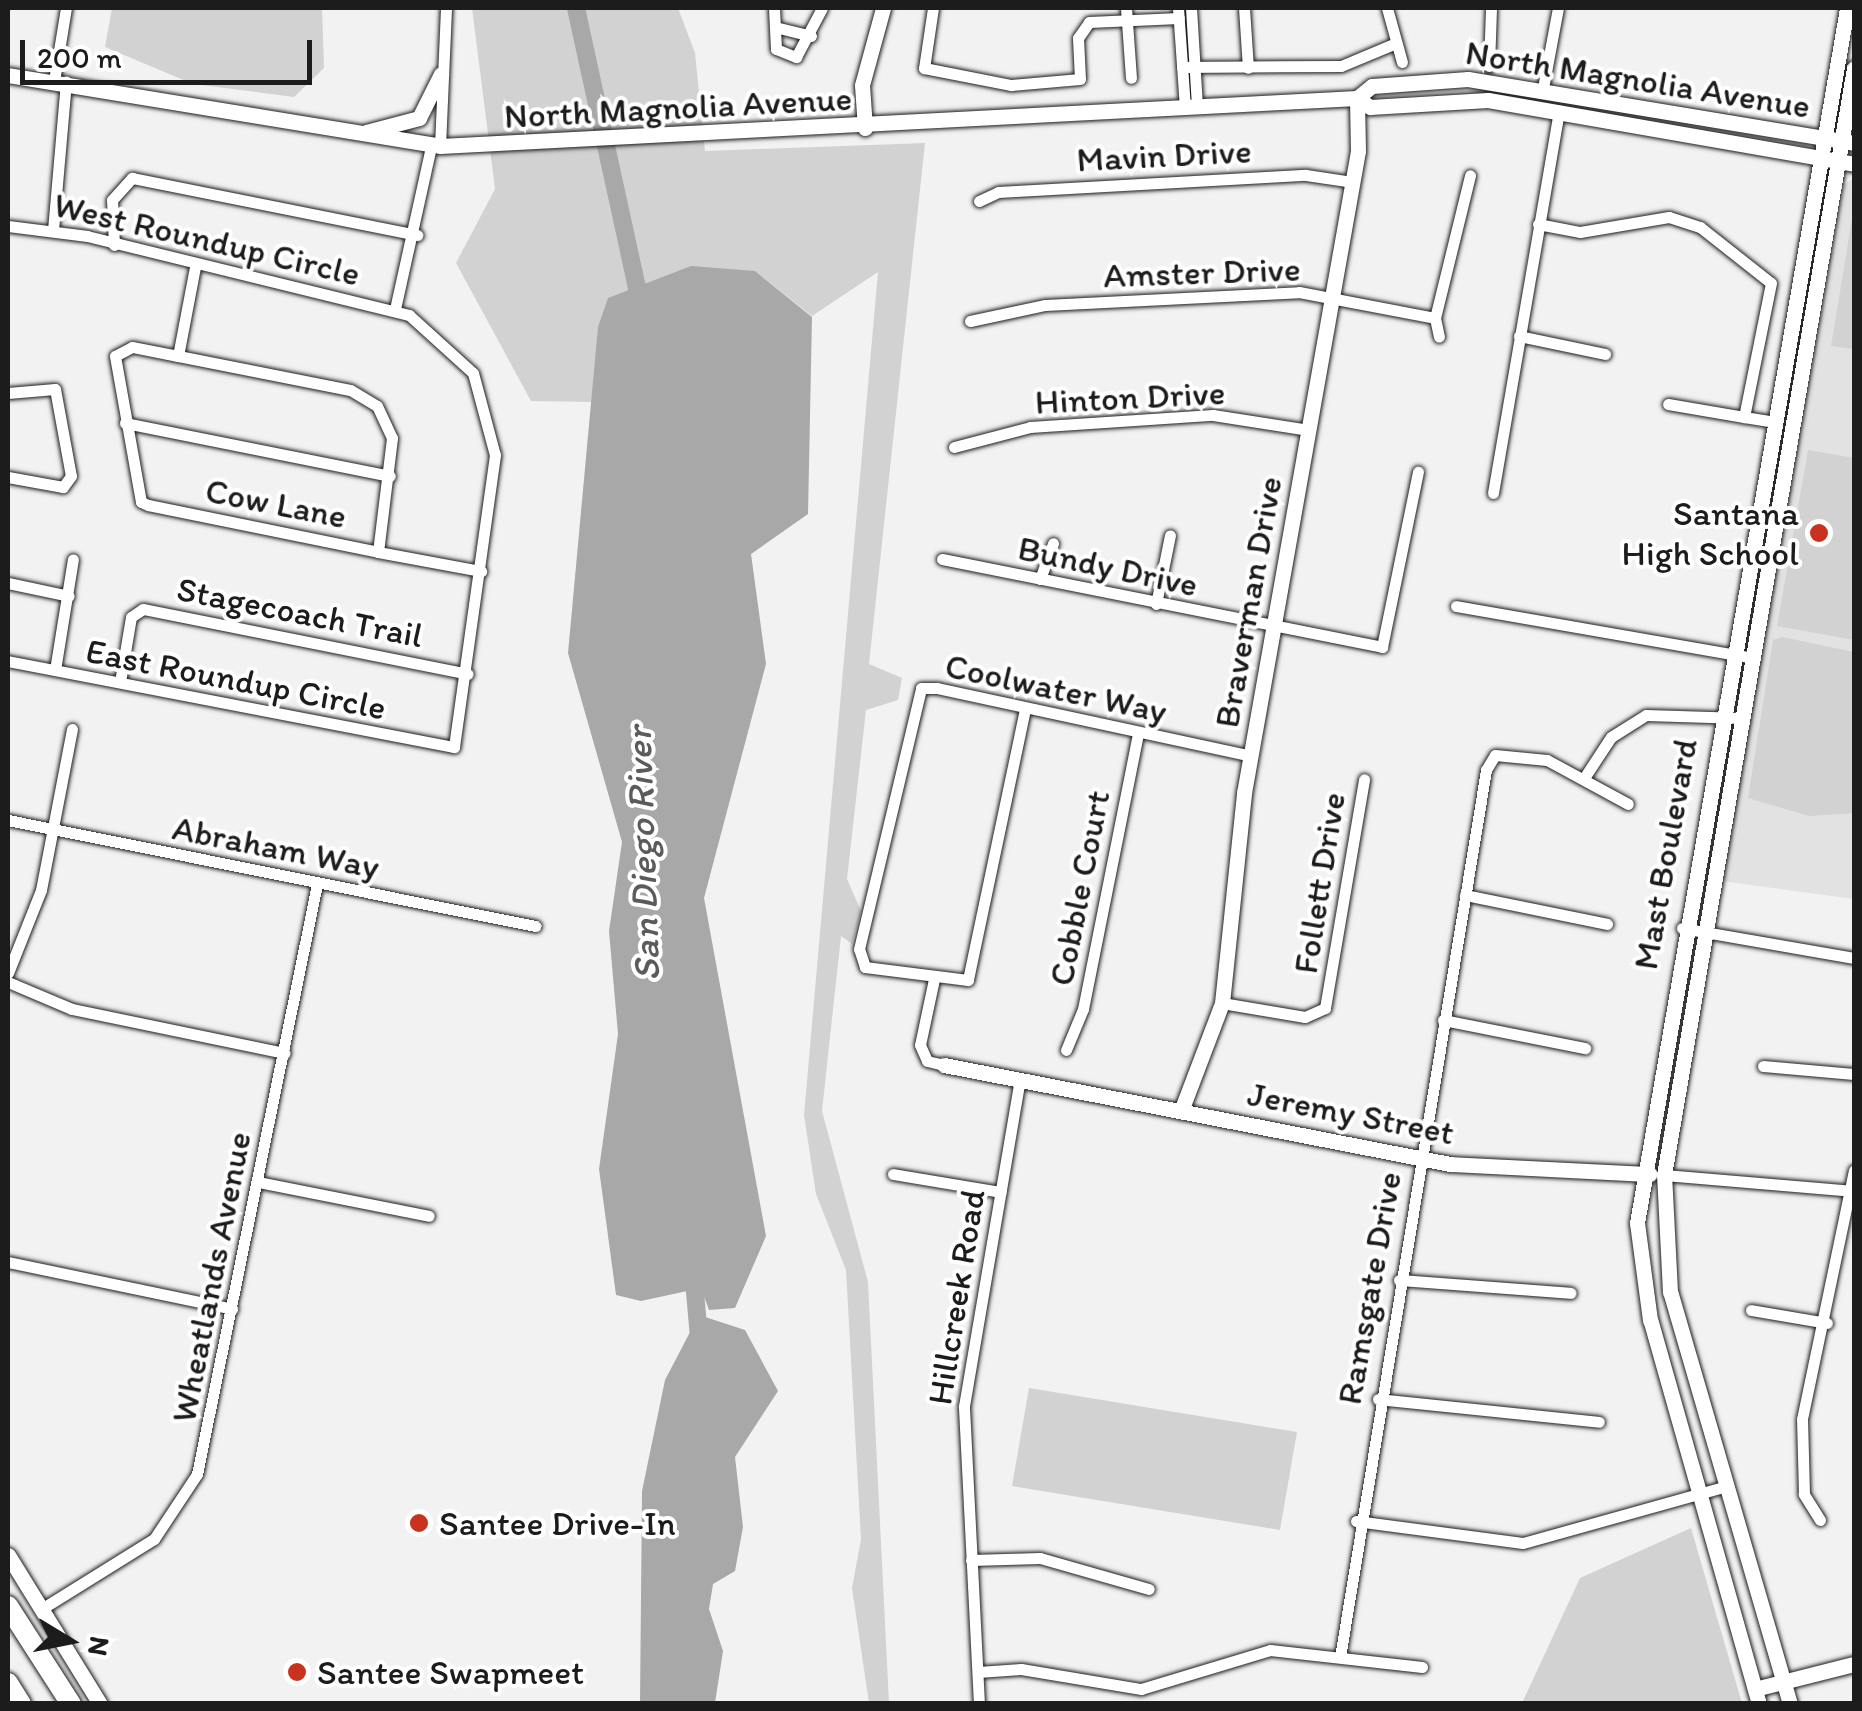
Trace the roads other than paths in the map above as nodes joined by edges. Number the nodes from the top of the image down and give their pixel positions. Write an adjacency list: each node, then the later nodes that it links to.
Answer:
1 (66, 8): 27 (street)
2 (446, 8): 24 (street)
3 (774, 8): 16 (street)
4 (822, 8): 17 (street)
5 (883, 8): 33 (street)
6 (932, 8): 15 (street)
7 (1126, 8): 15 (street)
8 (1191, 8): 20 (street)
9 (1244, 8): 22 (street)
10 (1387, 8): 18 (street)
11 (1490, 8): 21 (street)
12 (1558, 8): 28 (street)
13 (1846, 8): 35 (street, Mast Boulevard)
14 (1178, 13): 15 (street); 20 (street)
15 (1127, 22): 26 (street)
16 (775, 27): 17 (street); 17 (street)
17 (812, 36)
18 (1396, 43): 19 (street); 22 (street)
19 (1402, 62)
20 (1188, 66): 22 (street); 31 (street)
21 (1489, 66)
22 (1248, 68)
23 (1854, 68): 36 (street, Mast Boulevard)
24 (441, 74): 34 (street); 37 (street)
25 (8, 75): 27 (street, North Magnolia Avenue)
26 (1131, 78)
27 (60, 82): 34 (street, North Magnolia Avenue); 45 (street)
28 (1543, 88): 29 (street, North Magnolia Avenue); 30 (street); 35 (street, North Magnolia Avenue)
29 (1357, 98): 30 (street, North Magnolia Avenue); 31 (street, North Magnolia Avenue); 41 (street, Braverman Drive)
30 (1474, 100): 32 (street, North Magnolia Avenue)
31 (1191, 108): 33 (street, North Magnolia Avenue)
32 (1558, 112): 38 (street, North Magnolia Avenue); 43 (street)
33 (865, 128): 37 (street, North Magnolia Avenue)
34 (342, 135): 37 (street, North Magnolia Avenue)
35 (1824, 137): 36 (street, North Magnolia Avenue); 38 (street, Mast Boulevard)
36 (1848, 142): 39 (street, Mast Boulevard)
37 (436, 146): 46 (street)
38 (1820, 158): 39 (street, North Magnolia Avenue); 60 (street, Mast Boulevard)
39 (1847, 162): 81 (street, Mast Boulevard)
40 (1470, 175): 51 (street)
41 (1353, 182): 42 (street, Mavin Drive); 49 (street, Braverman Drive)
42 (979, 201)
43 (1538, 224): 53 (street); 59 (street)
44 (8, 226): 45 (street, West Roundup Circle)
45 (53, 230): 47 (street, West Roundup Circle)
46 (417, 235): 47 (street); 50 (street)
47 (114, 245): 48 (street, West Roundup Circle)
48 (195, 267): 50 (street, West Roundup Circle); 56 (street)
49 (1333, 298): 51 (street, Amster Drive); 52 (street, Amster Drive); 62 (street, Braverman Drive)
50 (394, 310): 73 (street)
51 (1436, 318): 54 (street)
52 (970, 321)
53 (1520, 336): 55 (street); 67 (street)
54 (1439, 337)
55 (1605, 354)
56 (178, 356): 61 (street); 65 (street)
57 (8, 393): 66 (street)
58 (1668, 404): 59 (street)
59 (1744, 417): 60 (street)
60 (1774, 422): 80 (street, Mast Boulevard)
61 (125, 423): 65 (street); 70 (street, Cow Lane)
62 (1309, 430): 63 (street, Hinton Drive); 79 (street, Braverman Drive)
63 (954, 447)
64 (1418, 472): 79 (street, Bundy Drive)
65 (390, 476): 70 (street)
66 (8, 477)
67 (1493, 493)
68 (1170, 535): 77 (street)
69 (1053, 543): 74 (street)
70 (378, 552): 73 (street, Cow Lane)
71 (72, 559): 76 (street)
72 (942, 559): 74 (street, Bundy Drive)
73 (481, 571): 84 (street)
74 (1040, 580): 77 (street, Bundy Drive)
75 (8, 583): 76 (street)
76 (69, 596): 83 (street)
77 (1156, 604): 79 (street, Bundy Drive)
78 (1456, 606): 80 (street)
79 (1274, 630): 91 (street, Braverman Drive)
80 (1732, 654): 81 (street); 87 (street, Mast Boulevard)
81 (1753, 658): 88 (street, Mast Boulevard)
82 (8, 661): 83 (street, East Roundup Circle)
83 (55, 670): 85 (street, East Roundup Circle)
84 (468, 674): 85 (street, Stagecoach Trail); 85 (street, East Roundup Circle)
85 (120, 682)
86 (1025, 709): 90 (street, Coolwater Way); 105 (street); 105 (street, Coolwater Way)
87 (1720, 716): 88 (street); 92 (street); 101 (street, Mast Boulevard)
88 (1742, 718): 102 (street, Mast Boulevard)
89 (72, 729): 96 (street)
90 (1138, 733): 91 (street, Coolwater Way); 110 (street, Cobble Court)
91 (1252, 756): 107 (street, Braverman Drive)
92 (1586, 775): 94 (street); 98 (street, Ramsgate Drive)
93 (1364, 779): 107 (street, Follett Drive)
94 (1628, 804)
95 (8, 820): 96 (street, Abraham Way)
96 (54, 830): 97 (street, Abraham Way); 104 (street)
97 (316, 884): 100 (street, Abraham Way); 111 (street, Wheatlands Avenue)
98 (1465, 895): 99 (street); 108 (street, Ramsgate Drive)
99 (1607, 924)
100 (534, 926)
101 (1682, 928): 102 (street); 120 (street, Mast Boulevard)
102 (1703, 931): 103 (street); 121 (street, Mast Boulevard)
103 (1854, 958)
104 (8, 972)
105 (934, 979): 112 (street, Jeremy Street)
106 (8, 982): 111 (street)
107 (1222, 1003): 116 (street, Braverman Drive)
108 (1443, 1020): 109 (street); 117 (street, Ramsgate Drive)
109 (1586, 1048)
110 (1066, 1050)
111 (284, 1053): 122 (street, Wheatlands Avenue)
112 (944, 1065): 115 (street, Jeremy Street)
113 (1763, 1066): 114 (street)
114 (1854, 1074)
115 (1020, 1080): 116 (street, Jeremy Street); 124 (street, Hillcreek Road)
116 (1181, 1112): 117 (street, Jeremy Street)
117 (1419, 1159): 120 (street, Jeremy Street); 127 (street, Ramsgate Drive)
118 (1854, 1170): 123 (street)
119 (893, 1174): 124 (street)
120 (1640, 1174): 121 (street, Jeremy Street); 135 (street, Mast Boulevard)
121 (1664, 1175): 123 (street, Jeremy Street); 134 (street, Mast Boulevard)
122 (258, 1182): 125 (street); 129 (street, Wheatlands Avenue)
123 (1853, 1191): 131 (street)
124 (1000, 1192): 139 (street, Hillcreek Road)
125 (429, 1216)
126 (8, 1262): 129 (street)
127 (1399, 1280): 128 (street); 132 (street, Ramsgate Drive)
128 (1571, 1293)
129 (232, 1308): 142 (street, Wheatlands Avenue)
130 (1750, 1310): 131 (street)
131 (1828, 1322): 136 (street)
132 (1378, 1399): 133 (street); 137 (street, Ramsgate Drive)
133 (1599, 1422)
134 (1724, 1487): 135 (street); 147 (street, Mast Boulevard)
135 (1700, 1494): 137 (street); 149 (street, Mast Boulevard)
136 (1820, 1520)
137 (1356, 1521): 143 (street, Ramsgate Drive)
138 (8, 1555): 142 (street)
139 (971, 1560): 140 (street); 146 (street, Hillcreek Road)
140 (1149, 1589)
141 (8, 1606): 151 (highway)
142 (43, 1608): 152 (street)
143 (1340, 1657): 145 (street); 146 (street)
144 (1854, 1664): 147 (street)
145 (1422, 1667)
146 (978, 1672): 153 (street, Hillcreek Road)
147 (1783, 1681): 149 (street); 154 (street, Mast Boulevard)
148 (8, 1683): 150 (highway)
149 (1757, 1696)
150 (21, 1704)
151 (71, 1704)
152 (100, 1704)
153 (979, 1704)
154 (1790, 1704)

